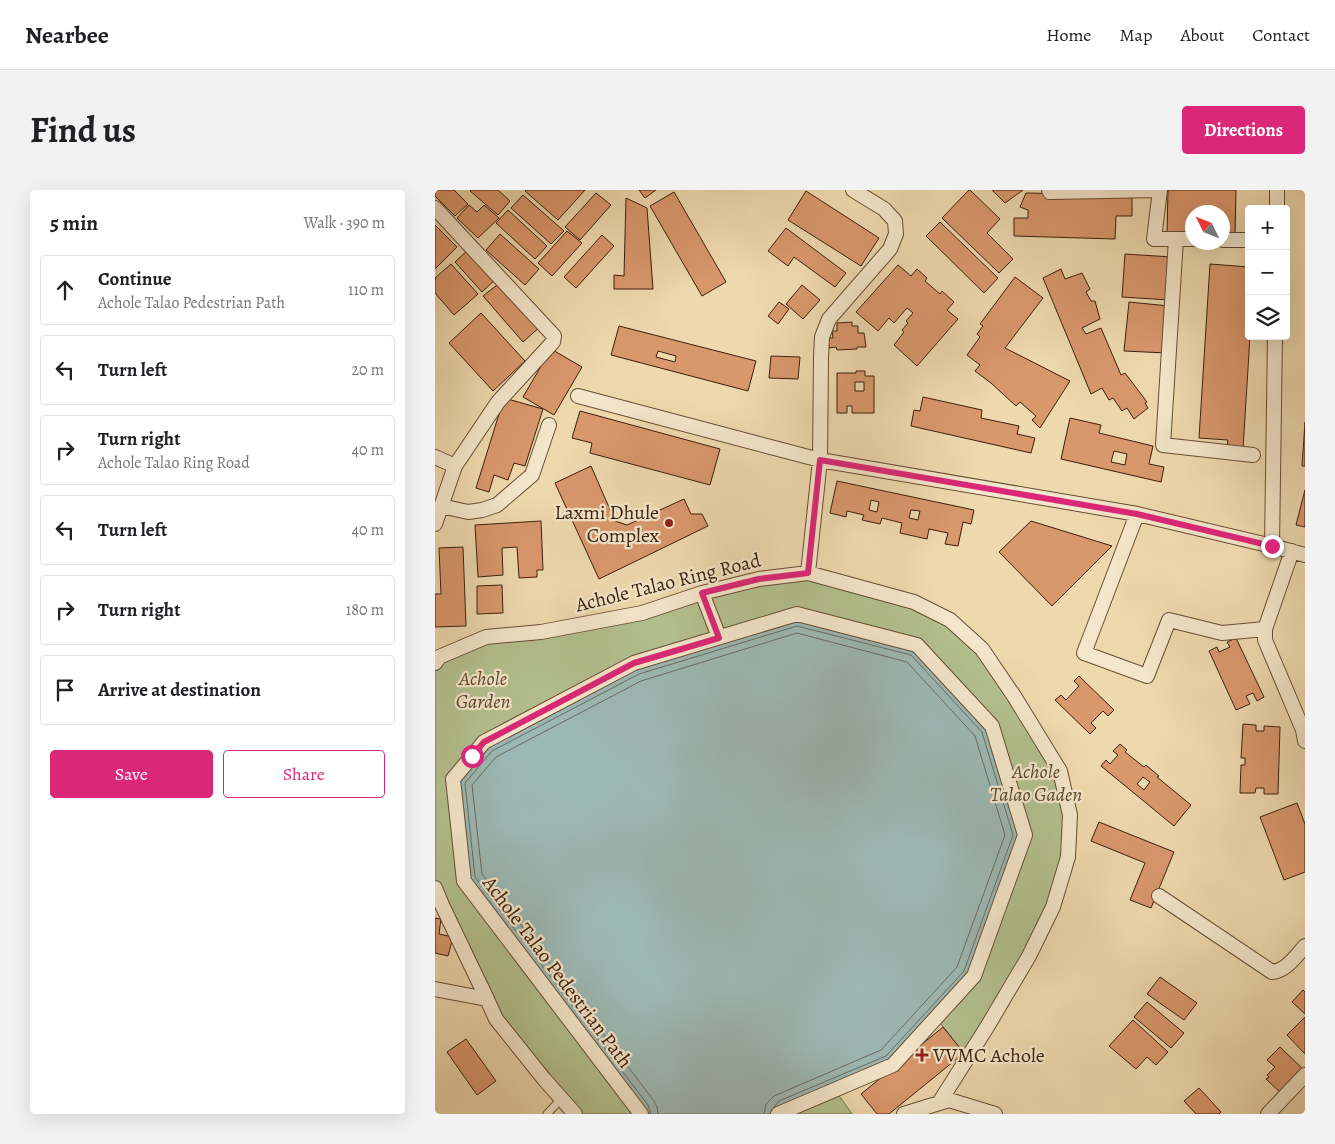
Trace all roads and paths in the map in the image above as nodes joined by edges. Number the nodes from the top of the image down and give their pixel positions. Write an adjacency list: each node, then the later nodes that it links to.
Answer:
1 (853, 190): 16 (street)
2 (1049, 190): 3 (street)
3 (1160, 190): 7 (street)
4 (1277, 190): 5 (street)
5 (1277, 205)
6 (435, 208): 17 (street)
7 (1176, 239): 8 (street); 14 (street)
8 (1185, 240)
9 (1230, 240): 10 (street)
10 (1245, 240)
11 (1275, 340): 21 (street)
12 (579, 396): 16 (street)
13 (549, 424): 18 (street)
14 (1253, 455)
15 (435, 457): 17 (street)
16 (820, 460): 19 (street); 23 (street)
17 (455, 466): 18 (street)
18 (441, 506): 20 (street)
19 (1137, 514): 21 (street); 25 (street)
20 (435, 524)
21 (1272, 546): 22 (street)
22 (1299, 553): 25 (street)
23 (808, 573): 24 (street, Achole Talao Ring Road); 36 (street, Achole Talao Ring Road)
24 (702, 593): 26 (street); 27 (street, Achole Talao Ring Road)
25 (1265, 629): 28 (street)
26 (719, 638): 39 (street, Achole Talao Pedestrian Path); 40 (street, Achole Talao Pedestrian Path)
27 (435, 663)
28 (1305, 741)
29 (435, 888): 33 (street)
30 (1159, 896): 31 (street)
31 (1305, 946)
32 (435, 989): 33 (street)
33 (487, 999): 35 (street)
34 (1305, 1075): 43 (street)
35 (561, 1099): 37 (lane); 38 (street)
36 (939, 1102): 41 (street); 42 (street)
37 (547, 1114)
38 (575, 1114)
39 (641, 1114)
40 (778, 1114)
41 (904, 1114)
42 (995, 1114)
43 (1268, 1114)

